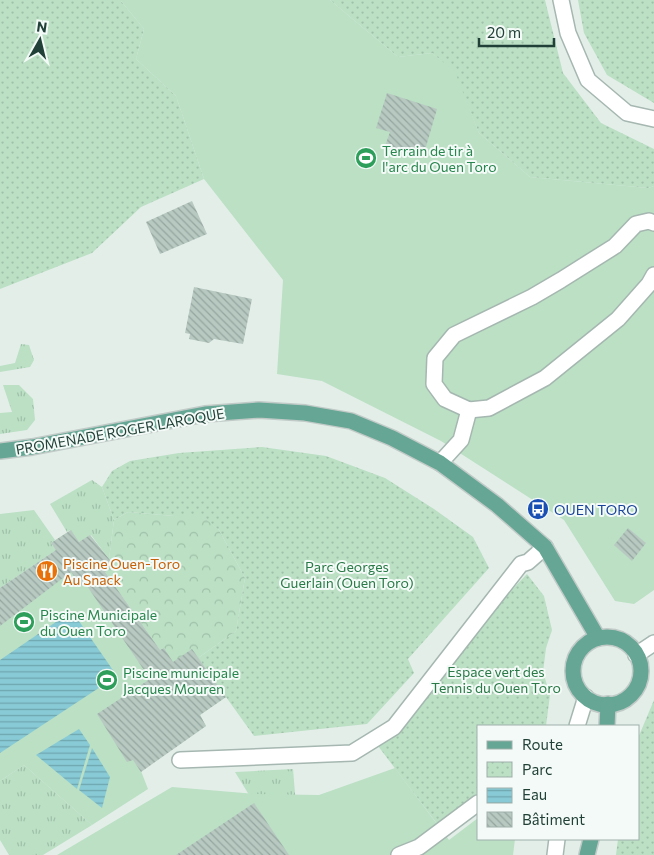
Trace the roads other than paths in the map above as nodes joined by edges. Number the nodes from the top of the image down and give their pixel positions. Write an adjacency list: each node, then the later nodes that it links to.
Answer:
1 (561, 0): 2 (street)
2 (654, 119)
3 (654, 222): 5 (street)
4 (654, 275): 5 (street)
5 (469, 410): 7 (street)
6 (0, 451): 7 (main road, PROMENADE ROGER LAROQUE)
7 (440, 463): 8 (main road, PROMENADE ROGER LAROQUE)
8 (544, 547): 9 (main road, PROMENADE ROGER LAROQUE); 16 (street)
9 (598, 638): 11 (main road); 12 (main road)
10 (654, 643): 11 (street)
11 (636, 655): 13 (main road)
12 (586, 697): 13 (main road); 14 (street)
13 (608, 704): 15 (main road)
14 (577, 725)
15 (607, 725)
16 (180, 760)
17 (477, 804): 20 (street)
18 (557, 840): 21 (street)
19 (591, 840): 22 (main road)
20 (399, 855)
21 (555, 855)
22 (587, 855)

